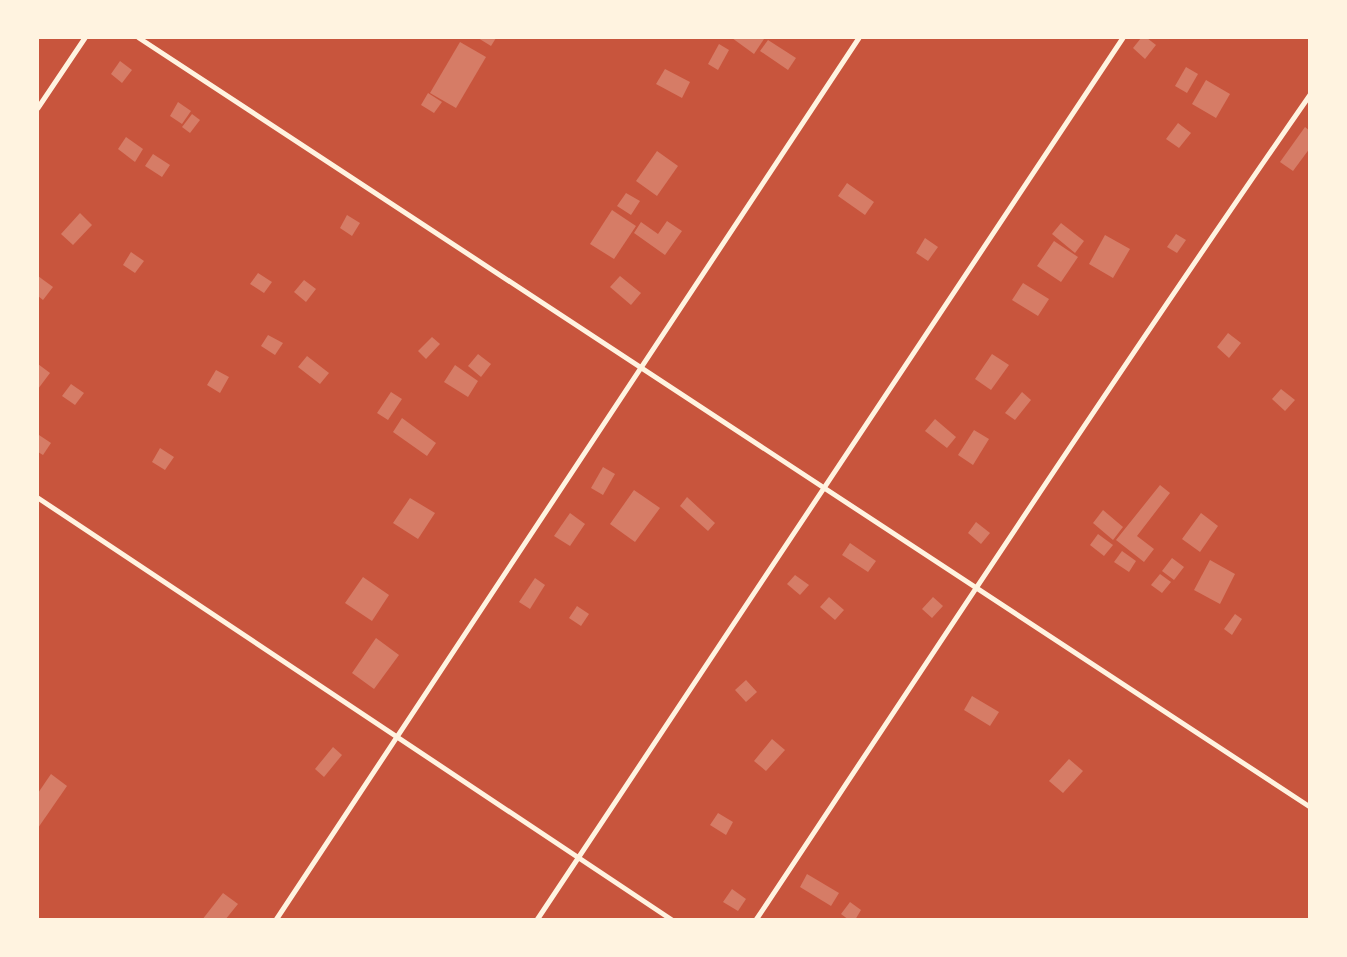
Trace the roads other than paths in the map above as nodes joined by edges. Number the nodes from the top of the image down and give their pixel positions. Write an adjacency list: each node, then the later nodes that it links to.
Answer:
1 (85, 38): 6 (street)
2 (139, 38): 7 (street)
3 (859, 38): 7 (street)
4 (1123, 38): 8 (street)
5 (1310, 96): 10 (street)
6 (38, 108)
7 (641, 368): 8 (street); 11 (street)
8 (824, 488): 10 (street); 13 (street)
9 (38, 498): 11 (street)
10 (976, 588): 12 (street); 17 (street)
11 (397, 737): 13 (street); 14 (street)
12 (1310, 807)
13 (578, 858): 15 (street); 16 (street)
14 (276, 920)
15 (537, 920)
16 (672, 920)
17 (756, 920)

